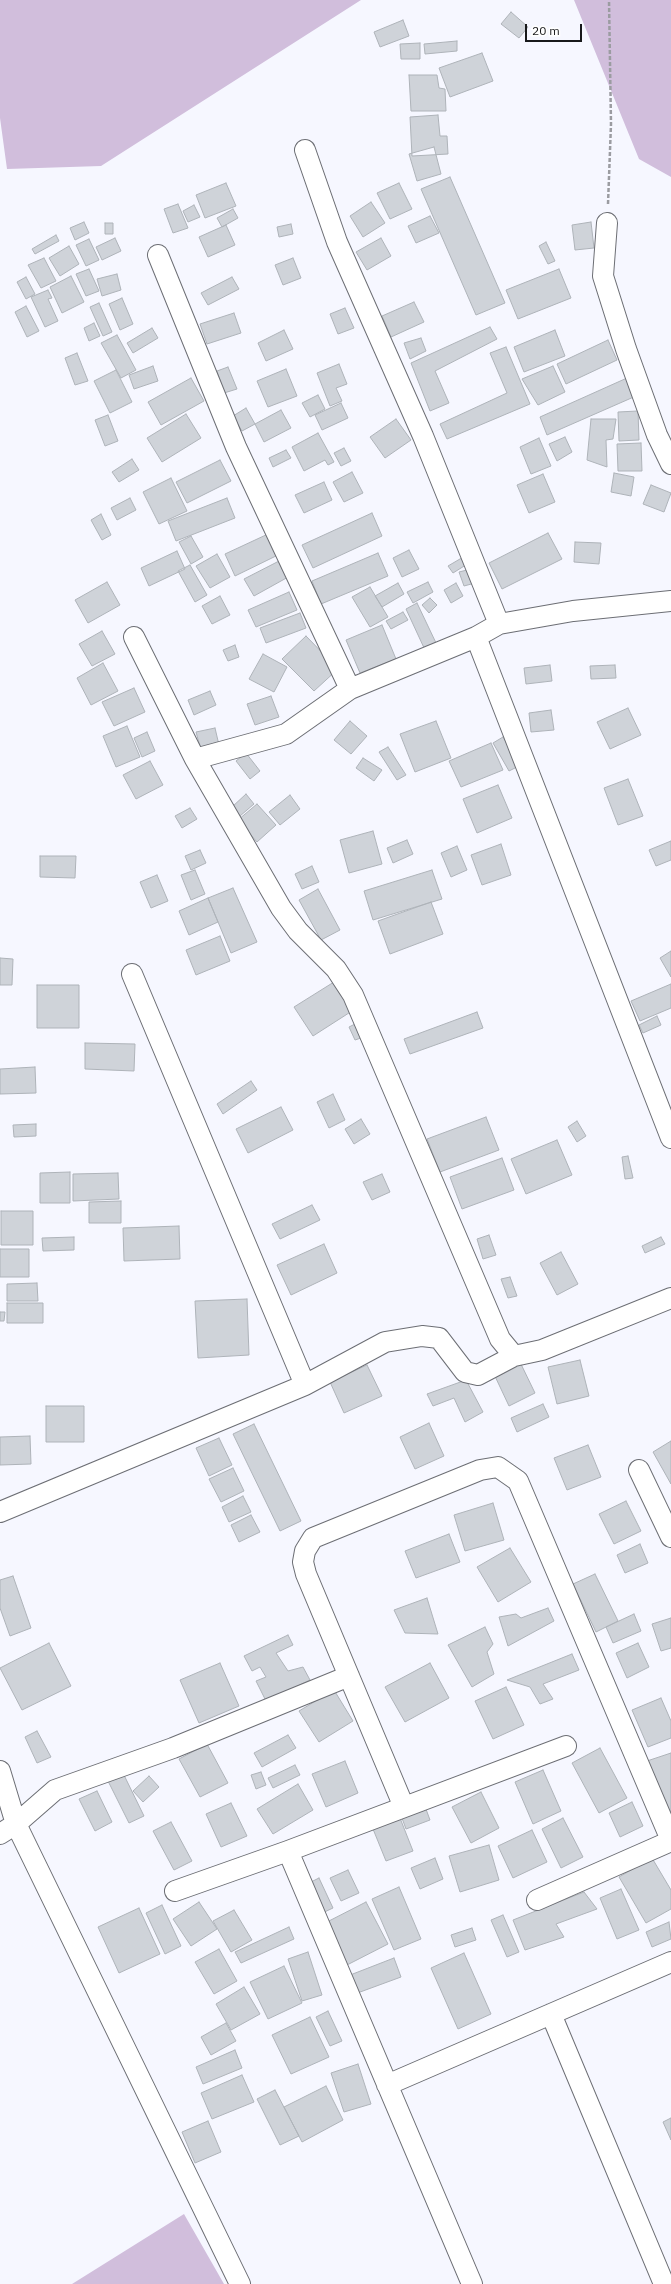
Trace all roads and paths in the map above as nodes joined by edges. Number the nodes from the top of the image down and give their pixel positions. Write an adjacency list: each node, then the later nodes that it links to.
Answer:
1 (609, 0): 3 (path)
2 (305, 150): 7 (street)
3 (607, 223): 5 (street)
4 (158, 255): 10 (street)
5 (671, 464)
6 (671, 600): 7 (street)
7 (500, 624): 9 (street)
8 (134, 637): 11 (street)
9 (476, 637): 10 (street); 13 (street)
10 (350, 689): 11 (street)
11 (195, 759): 15 (street)
12 (132, 974): 16 (street)
13 (671, 1138)
14 (671, 1298): 15 (street)
15 (514, 1356): 16 (street)
16 (305, 1385): 18 (street)
17 (639, 1470): 19 (street)
18 (0, 1512)
19 (671, 1537)
20 (349, 1676): 23 (street); 24 (street); 25 (street)
21 (566, 1746): 23 (street)
22 (0, 1771): 24 (street)
23 (404, 1807): 26 (street)
24 (8, 1829): 32 (street)
25 (671, 1841): 28 (street)
26 (288, 1851): 27 (street); 31 (street)
27 (175, 1891)
28 (536, 1900)
29 (671, 1962): 30 (street)
30 (551, 2014): 31 (street); 34 (street)
31 (387, 2085): 33 (street)
32 (240, 2284)
33 (472, 2284)
34 (664, 2284)

